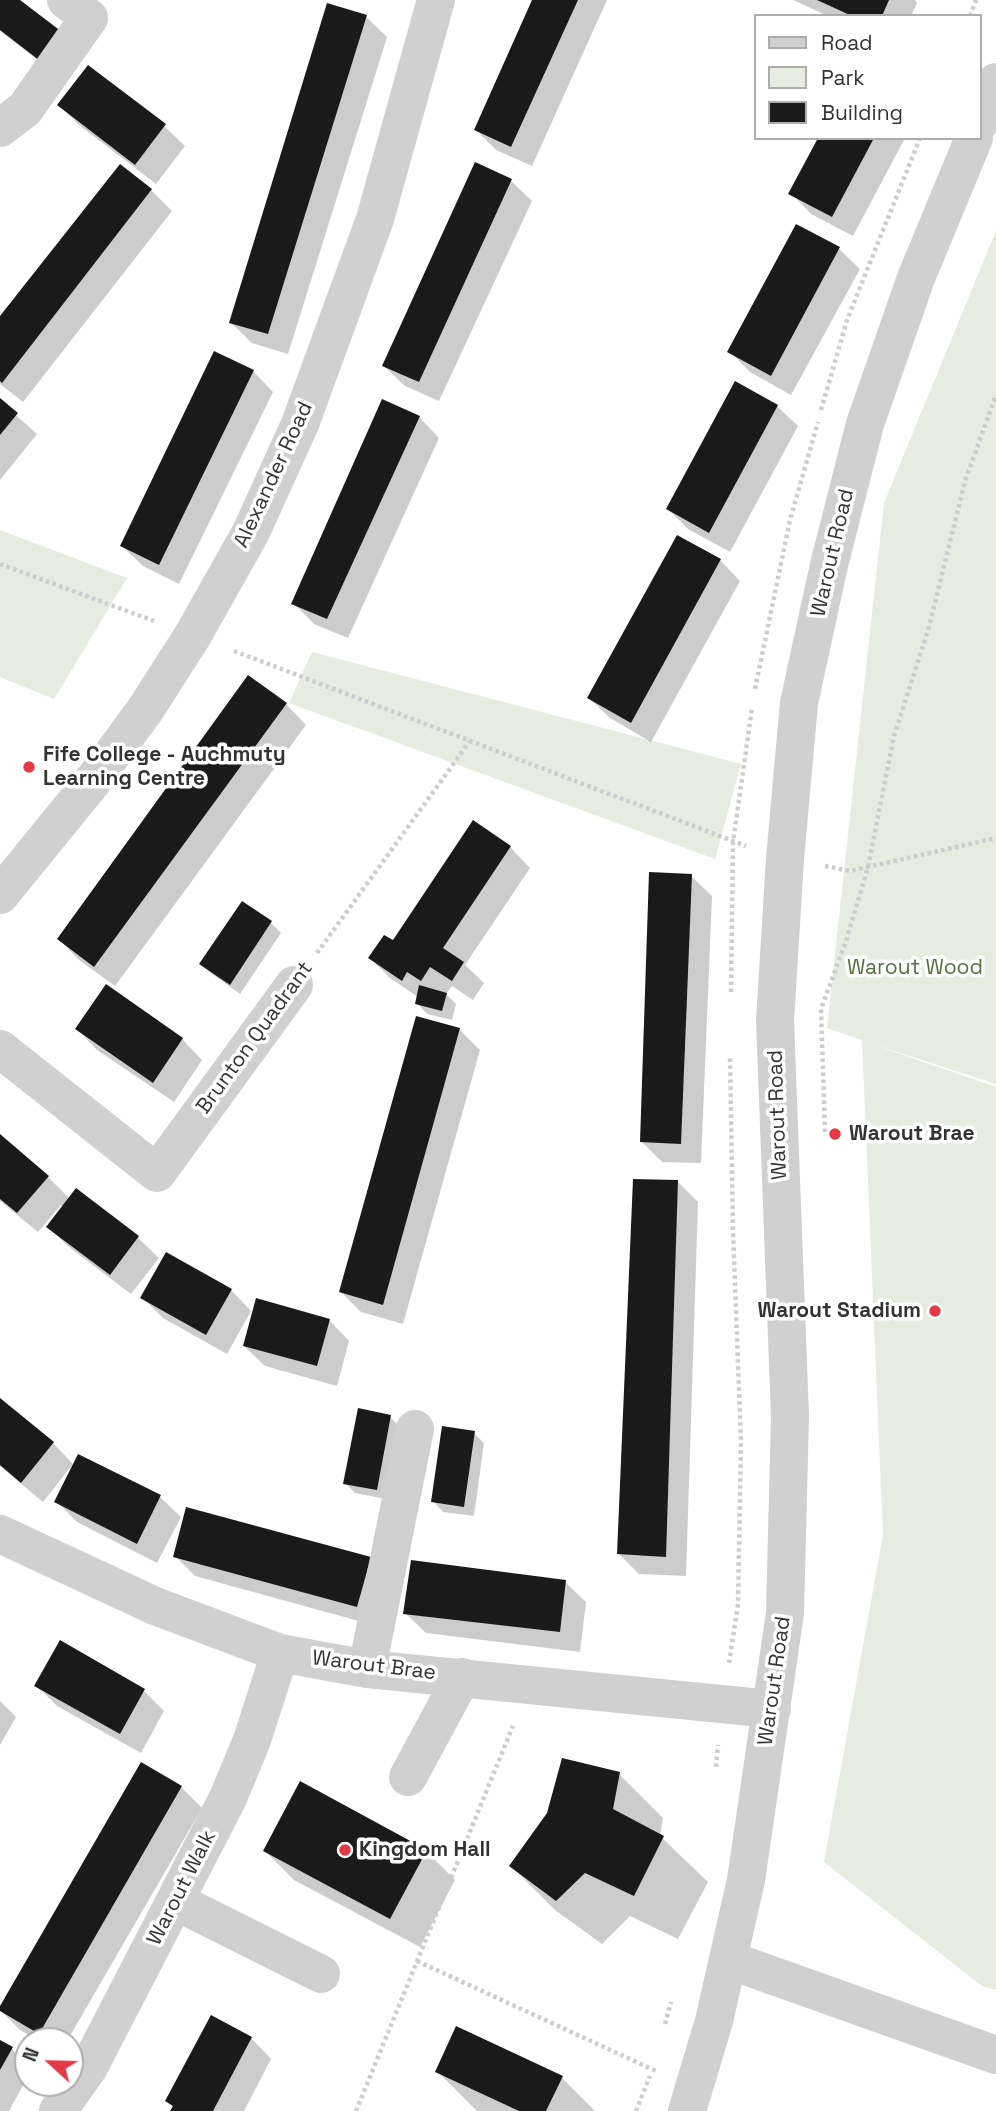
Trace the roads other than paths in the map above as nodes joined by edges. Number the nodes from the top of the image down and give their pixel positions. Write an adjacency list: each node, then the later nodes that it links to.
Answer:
1 (66, 0): 5 (street)
2 (436, 0): 7 (street, Alexander Road)
3 (996, 82): 4 (street)
4 (982, 117)
5 (0, 128)
6 (973, 140): 15 (street, Warout Road)
7 (0, 895)
8 (295, 985): 9 (street, Brunton Quadrant)
9 (0, 1049)
10 (415, 1429): 13 (street)
11 (0, 1534): 12 (street, Warout Brae)
12 (280, 1653): 13 (street, Warout Brae); 17 (street, Warout Walk)
13 (368, 1669): 14 (street, Warout Brae)
14 (462, 1677): 15 (street, Warout Brae); 16 (street)
15 (772, 1709): 18 (street, Warout Road)
16 (408, 1777)
17 (175, 1901): 19 (street); 22 (street, Warout Walk)
18 (729, 1960): 20 (street); 21 (street, Warout Road)
19 (321, 1974)
20 (996, 2054)
21 (691, 2100)
22 (58, 2111)

